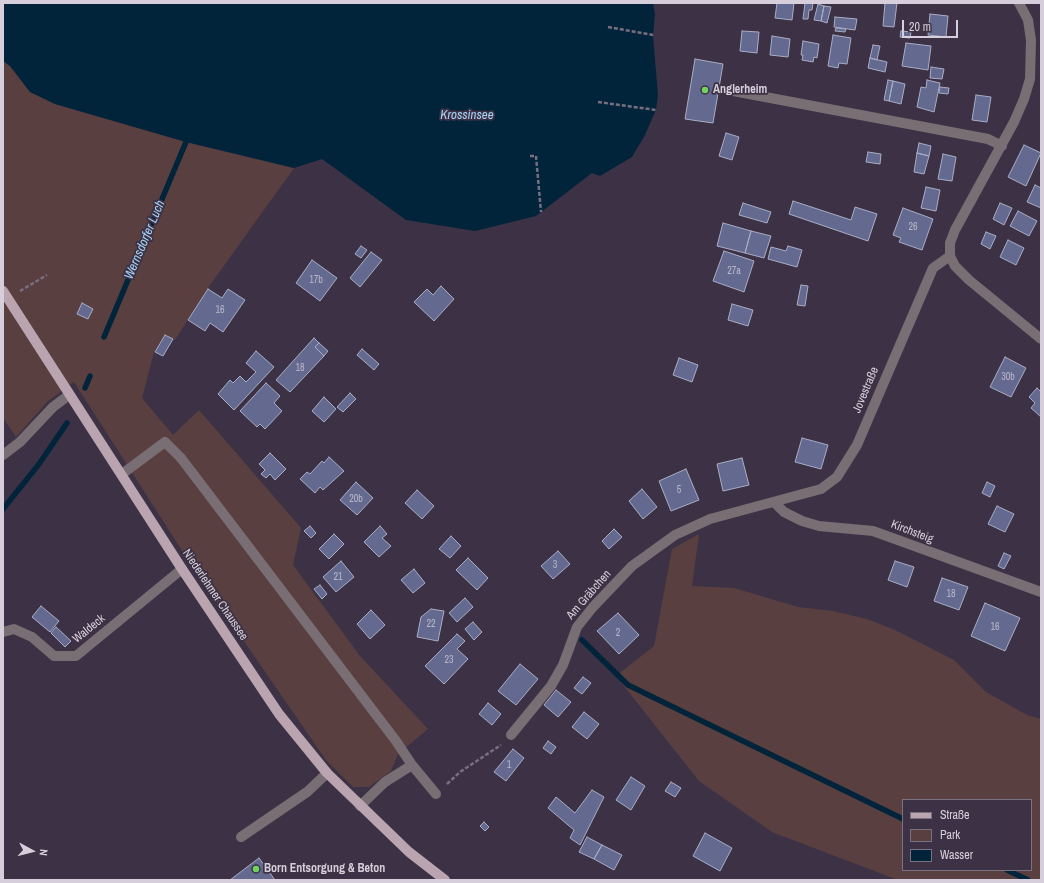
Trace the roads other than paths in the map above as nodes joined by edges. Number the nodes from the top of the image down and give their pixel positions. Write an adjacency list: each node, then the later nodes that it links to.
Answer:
1 (1019, 3): 3 (street)
2 (728, 90): 3 (street)
3 (1002, 146): 4 (street)
4 (950, 256): 6 (street); 10 (street, Jovestraße)
5 (3, 291): 7 (main road, Niederlehmer Chaussee)
6 (1041, 339)
7 (69, 395): 8 (street); 9 (main road, Niederlehmer Chaussee)
8 (3, 455)
9 (122, 474): 11 (main road, Niederlehmer Chaussee); 15 (street)
10 (775, 503): 12 (street, Kirchsteig); 14 (street, Am Gräbchen)
11 (182, 570): 13 (street, Waldeck); 16 (main road, Niederlehmer Chaussee)
12 (1041, 592)
13 (3, 632)
14 (511, 735)
15 (412, 765): 17 (street); 18 (street)
16 (327, 773): 18 (main road, Niederlehmer Chaussee); 19 (street)
17 (436, 794)
18 (360, 806): 20 (main road, Niederlehmer Chaussee)
19 (241, 837)
20 (445, 880)

